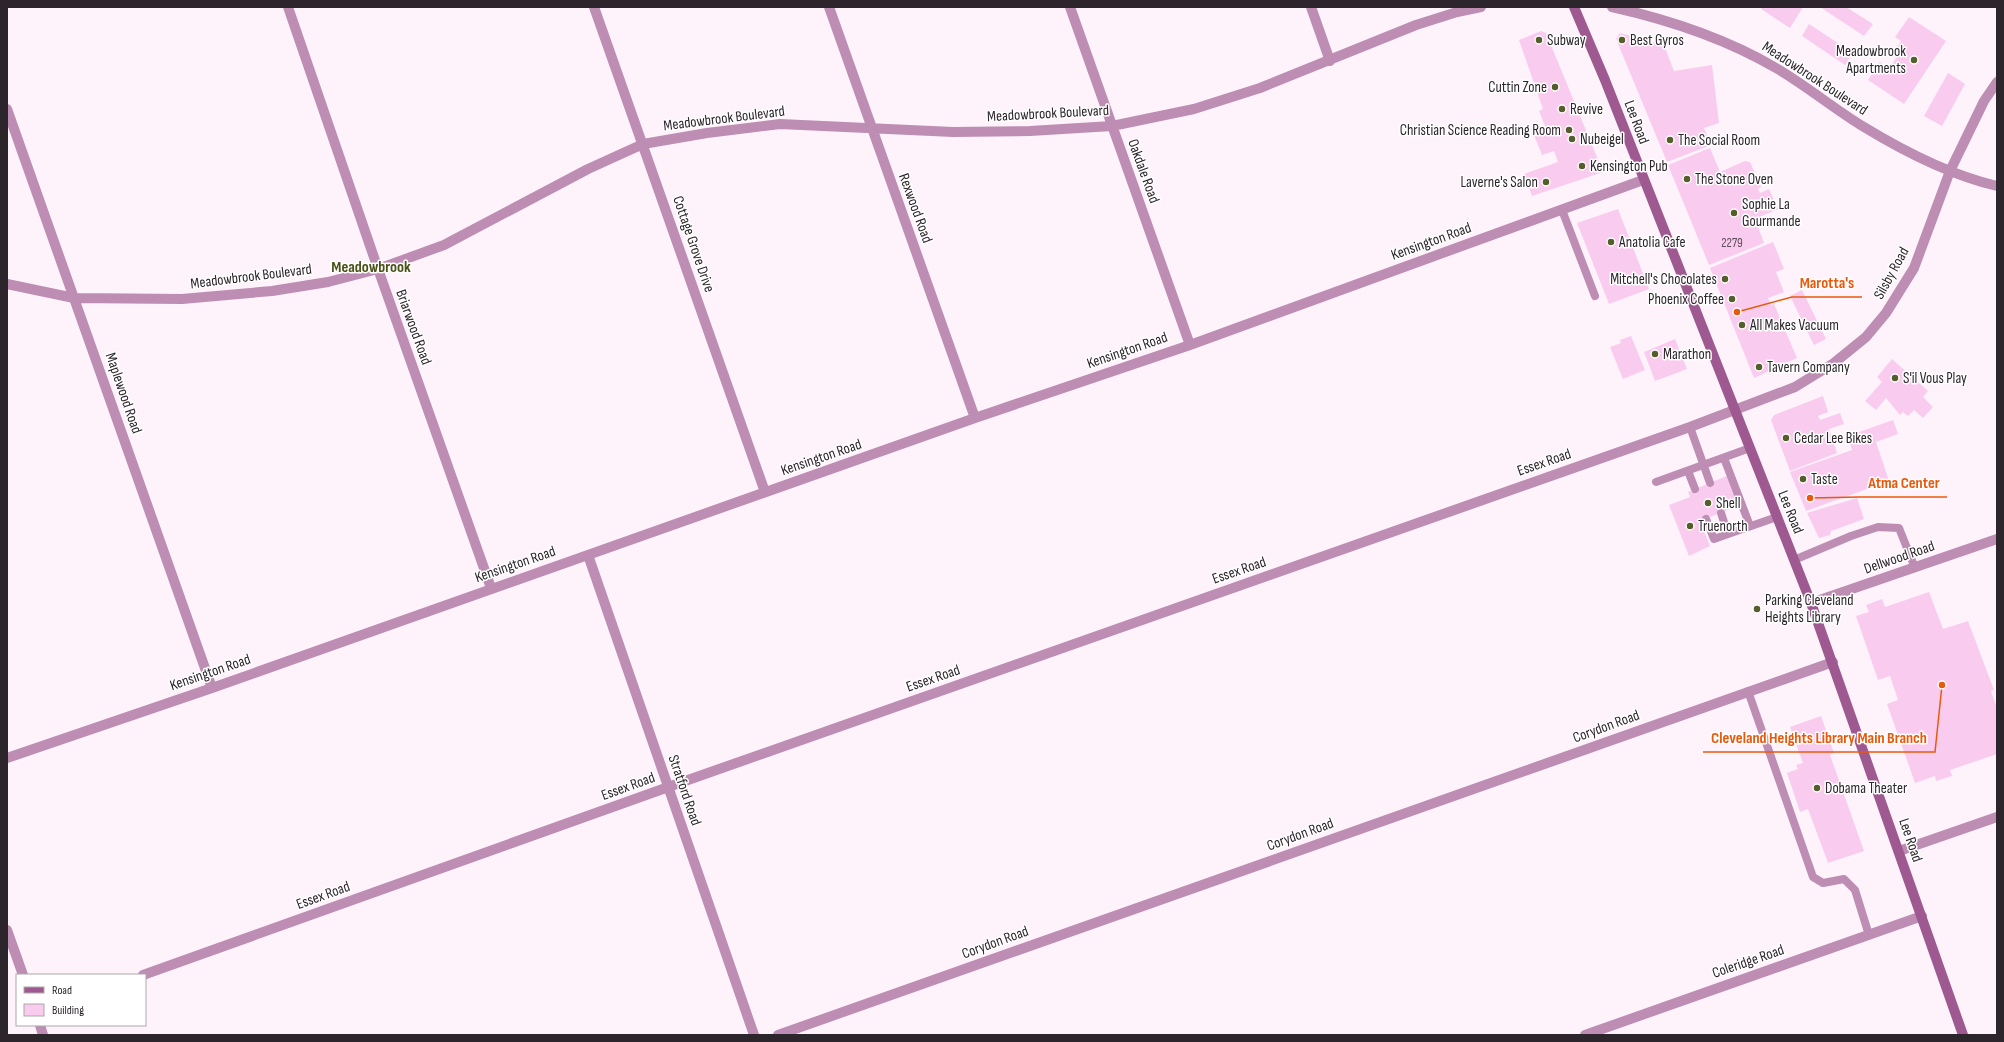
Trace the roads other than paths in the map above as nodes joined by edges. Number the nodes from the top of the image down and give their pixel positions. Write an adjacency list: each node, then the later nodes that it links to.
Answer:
1 (288, 7): 19 (street, Briarwood Road)
2 (594, 7): 14 (street, Cottage Grove Drive)
3 (829, 7): 13 (street, Rexwood Road)
4 (1070, 7): 12 (street, Oakdale Road)
5 (1311, 7): 9 (street)
6 (1481, 7): 9 (street, Meadowbrook Boulevard)
7 (1574, 7): 16 (main road, Lee Road)
8 (1612, 7): 15 (street, Meadowbrook Boulevard)
9 (1330, 61): 12 (street, Meadowbrook Boulevard)
10 (1997, 82): 15 (street, Silsby Road)
11 (7, 109): 22 (street, Maplewood Road)
12 (1112, 126): 13 (street, Meadowbrook Boulevard); 23 (street, Oakdale Road)
13 (871, 127): 14 (street, Meadowbrook Boulevard); 25 (street, Rexwood Road)
14 (643, 144): 19 (street, Meadowbrook Boulevard); 34 (street, Cottage Grove Drive)
15 (1950, 171): 17 (street, Meadowbrook Boulevard); 24 (street, Silsby Road)
16 (1643, 180): 18 (street, Kensington Road); 24 (main road, Lee Road)
17 (1997, 186)
18 (1562, 210): 21 (lane); 23 (street, Kensington Road)
19 (378, 269): 22 (street, Meadowbrook Boulevard); 44 (street, Briarwood Road)
20 (7, 284): 22 (street, Meadowbrook Boulevard)
21 (1595, 296)
22 (74, 298): 47 (street, Maplewood Road)
23 (1190, 344): 25 (street, Kensington Road)
24 (1735, 411): 26 (street, Essex Road); 27 (main road, Lee Road)
25 (975, 418): 34 (street, Kensington Road)
26 (1690, 427): 29 (lane); 50 (street, Essex Road)
27 (1750, 448): 28 (lane); 36 (main road, Lee Road)
28 (1724, 458): 29 (lane); 38 (lane)
29 (1704, 465): 30 (lane); 32 (lane)
30 (1688, 471): 31 (lane); 33 (lane)
31 (1656, 482)
32 (1710, 483)
33 (1695, 489)
34 (765, 492): 41 (street, Kensington Road)
35 (1721, 512): 39 (lane)
36 (1777, 517): 38 (lane); 42 (main road, Lee Road)
37 (1706, 519): 39 (lane)
38 (1750, 526): 39 (lane)
39 (1728, 534)
40 (1997, 539): 43 (street, Dellwood Road)
41 (588, 555): 44 (street, Kensington Road); 50 (street, Stratford Road)
42 (1794, 560): 43 (lane); 45 (main road, Lee Road)
43 (1915, 568): 45 (street, Dellwood Road)
44 (492, 588): 47 (street, Kensington Road)
45 (1811, 603): 46 (main road, Lee Road)
46 (1833, 662): 48 (street, Corydon Road); 52 (main road, Lee Road)
47 (212, 688): 49 (street, Kensington Road)
48 (1748, 691): 55 (lane); 59 (street, Corydon Road)
49 (7, 758)
50 (668, 787): 57 (street, Essex Road); 58 (street, Stratford Road)
51 (1997, 817): 52 (street)
52 (1899, 851): 53 (main road, Lee Road)
53 (1922, 916): 55 (street, Coleridge Road); 61 (main road, Lee Road)
54 (7, 930): 56 (street)
55 (1869, 935): 60 (street, Coleridge Road)
56 (23, 974)
57 (146, 974)
58 (754, 1035)
59 (778, 1035)
60 (1585, 1035)
61 (1963, 1035)

